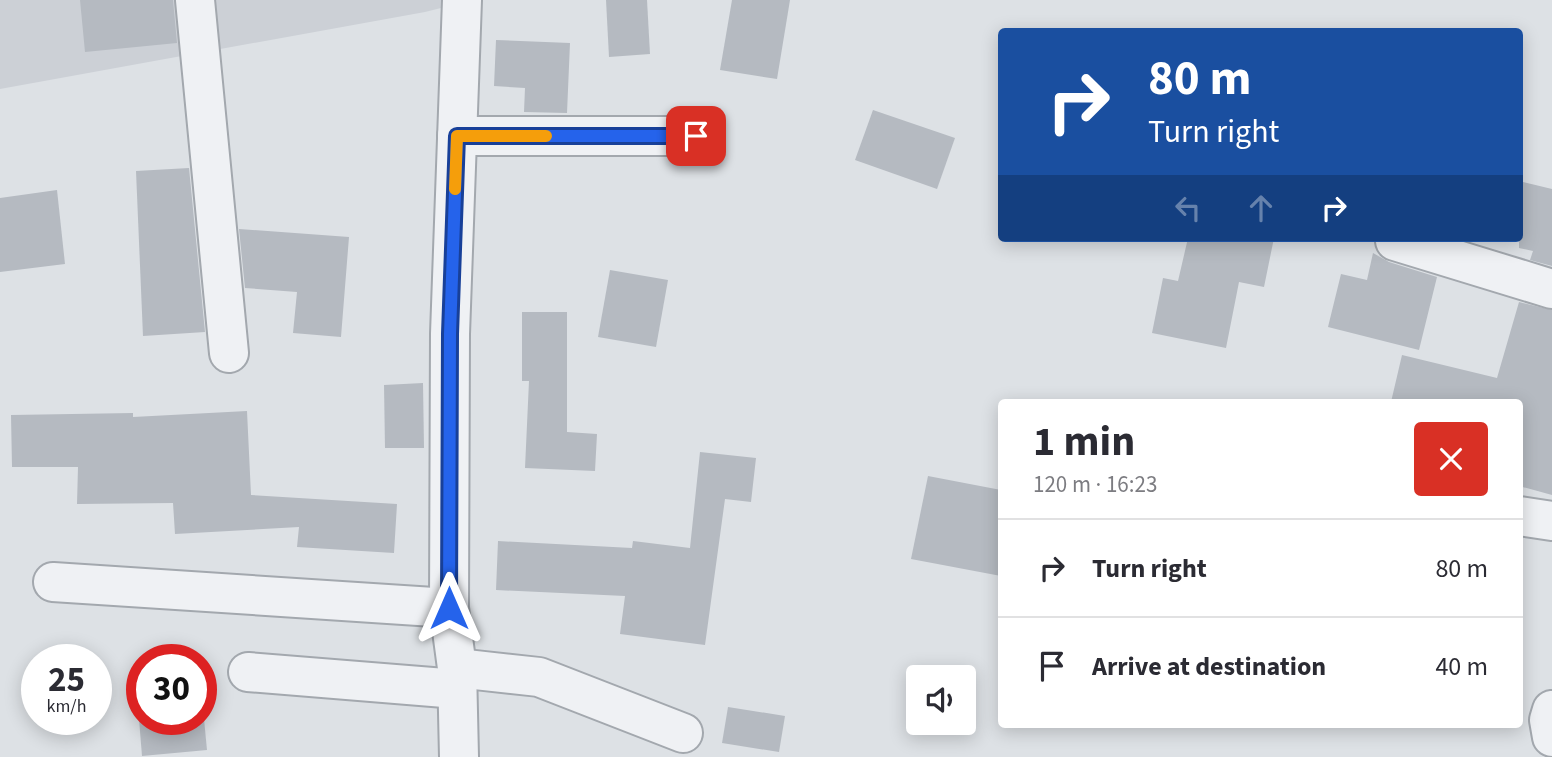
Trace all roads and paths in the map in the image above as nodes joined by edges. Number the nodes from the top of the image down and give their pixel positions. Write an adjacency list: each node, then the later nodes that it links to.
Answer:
1 (195, 0): 7 (street)
2 (462, 0): 3 (street)
3 (457, 136): 4 (street); 11 (street)
4 (696, 136)
5 (1398, 242): 6 (street)
6 (1552, 289)
7 (229, 352)
8 (1523, 517): 9 (street)
9 (1552, 522)
10 (53, 582): 11 (street)
11 (449, 608): 13 (street)
12 (248, 672): 13 (street)
13 (457, 678): 15 (street); 17 (street)
14 (1552, 710): 16 (street)
15 (683, 733)
16 (1552, 737)
17 (459, 757)

